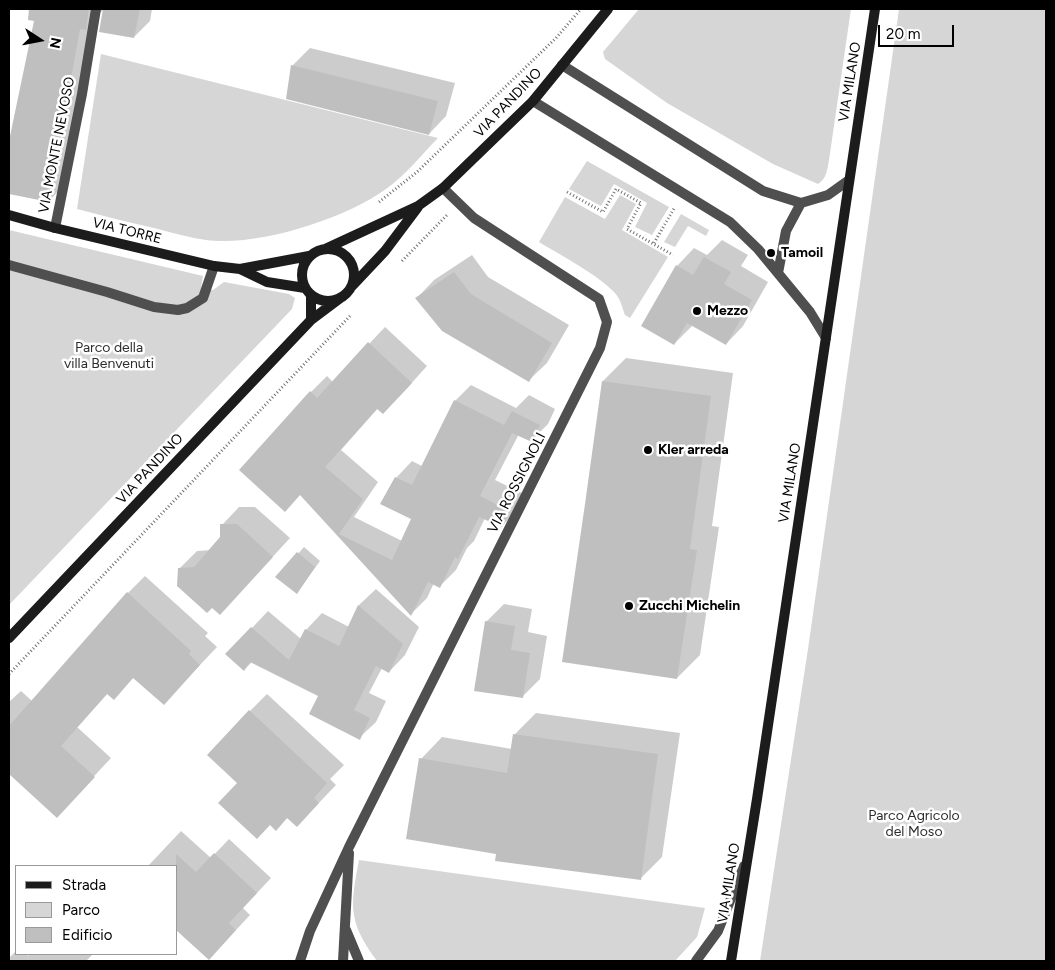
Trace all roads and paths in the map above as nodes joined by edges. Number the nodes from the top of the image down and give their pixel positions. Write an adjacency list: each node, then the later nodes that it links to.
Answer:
1 (96, 9): 16 (street, VIA MONTE NEVOSO)
2 (580, 9): 14 (path)
3 (608, 9): 5 (street, VIA PANDINO)
4 (875, 9): 7 (street, VIA MILANO)
5 (562, 65): 6 (street, VIA PANDINO); 11 (street)
6 (533, 101): 8 (street, VIA PANDINO); 10 (street)
7 (849, 180): 11 (street); 30 (street, VIA MILANO)
8 (443, 188): 12 (street, VIA ROSSIGNOLI); 13 (street, VIA PANDINO)
9 (568, 192): 17 (path)
10 (682, 193): 17 (path); 25 (street)
11 (801, 203): 25 (street)
12 (459, 204): 23 (path); 33 (street, VIA ROSSIGNOLI)
13 (418, 206): 18 (street, VIA PANDINO); 27 (street, VIA PANDINO)
14 (373, 208)
15 (9, 215): 16 (street, VIA TORRE)
16 (55, 228): 22 (street, VIA TORRE)
17 (654, 243): 19 (path)
18 (325, 249): 20 (street); 27 (street)
19 (673, 254)
20 (309, 256): 24 (street, VIA TORRE); 26 (street)
21 (9, 265): 22 (street)
22 (214, 266): 24 (street, VIA TORRE)
23 (397, 266)
24 (240, 270): 26 (street, VIA TORRE)
25 (778, 274): 30 (street)
26 (308, 292): 27 (street); 29 (street)
27 (346, 293): 29 (street, VIA PANDINO)
28 (356, 309): 32 (path)
29 (311, 320): 31 (street, VIA PANDINO)
30 (826, 338): 34 (street, VIA MILANO)
31 (9, 638)
32 (9, 674)
33 (349, 847): 35 (street, VIA ROSSIGNOLI); 36 (street, VIA ROSSIGNOLI)
34 (746, 860): 39 (street); 40 (street, VIA MILANO)
35 (344, 925): 37 (street, VIA ROSSIGNOLI); 38 (street, VIA ROSSIGNOLI)
36 (300, 961)
37 (343, 961)
38 (359, 961)
39 (696, 961)
40 (730, 961)

